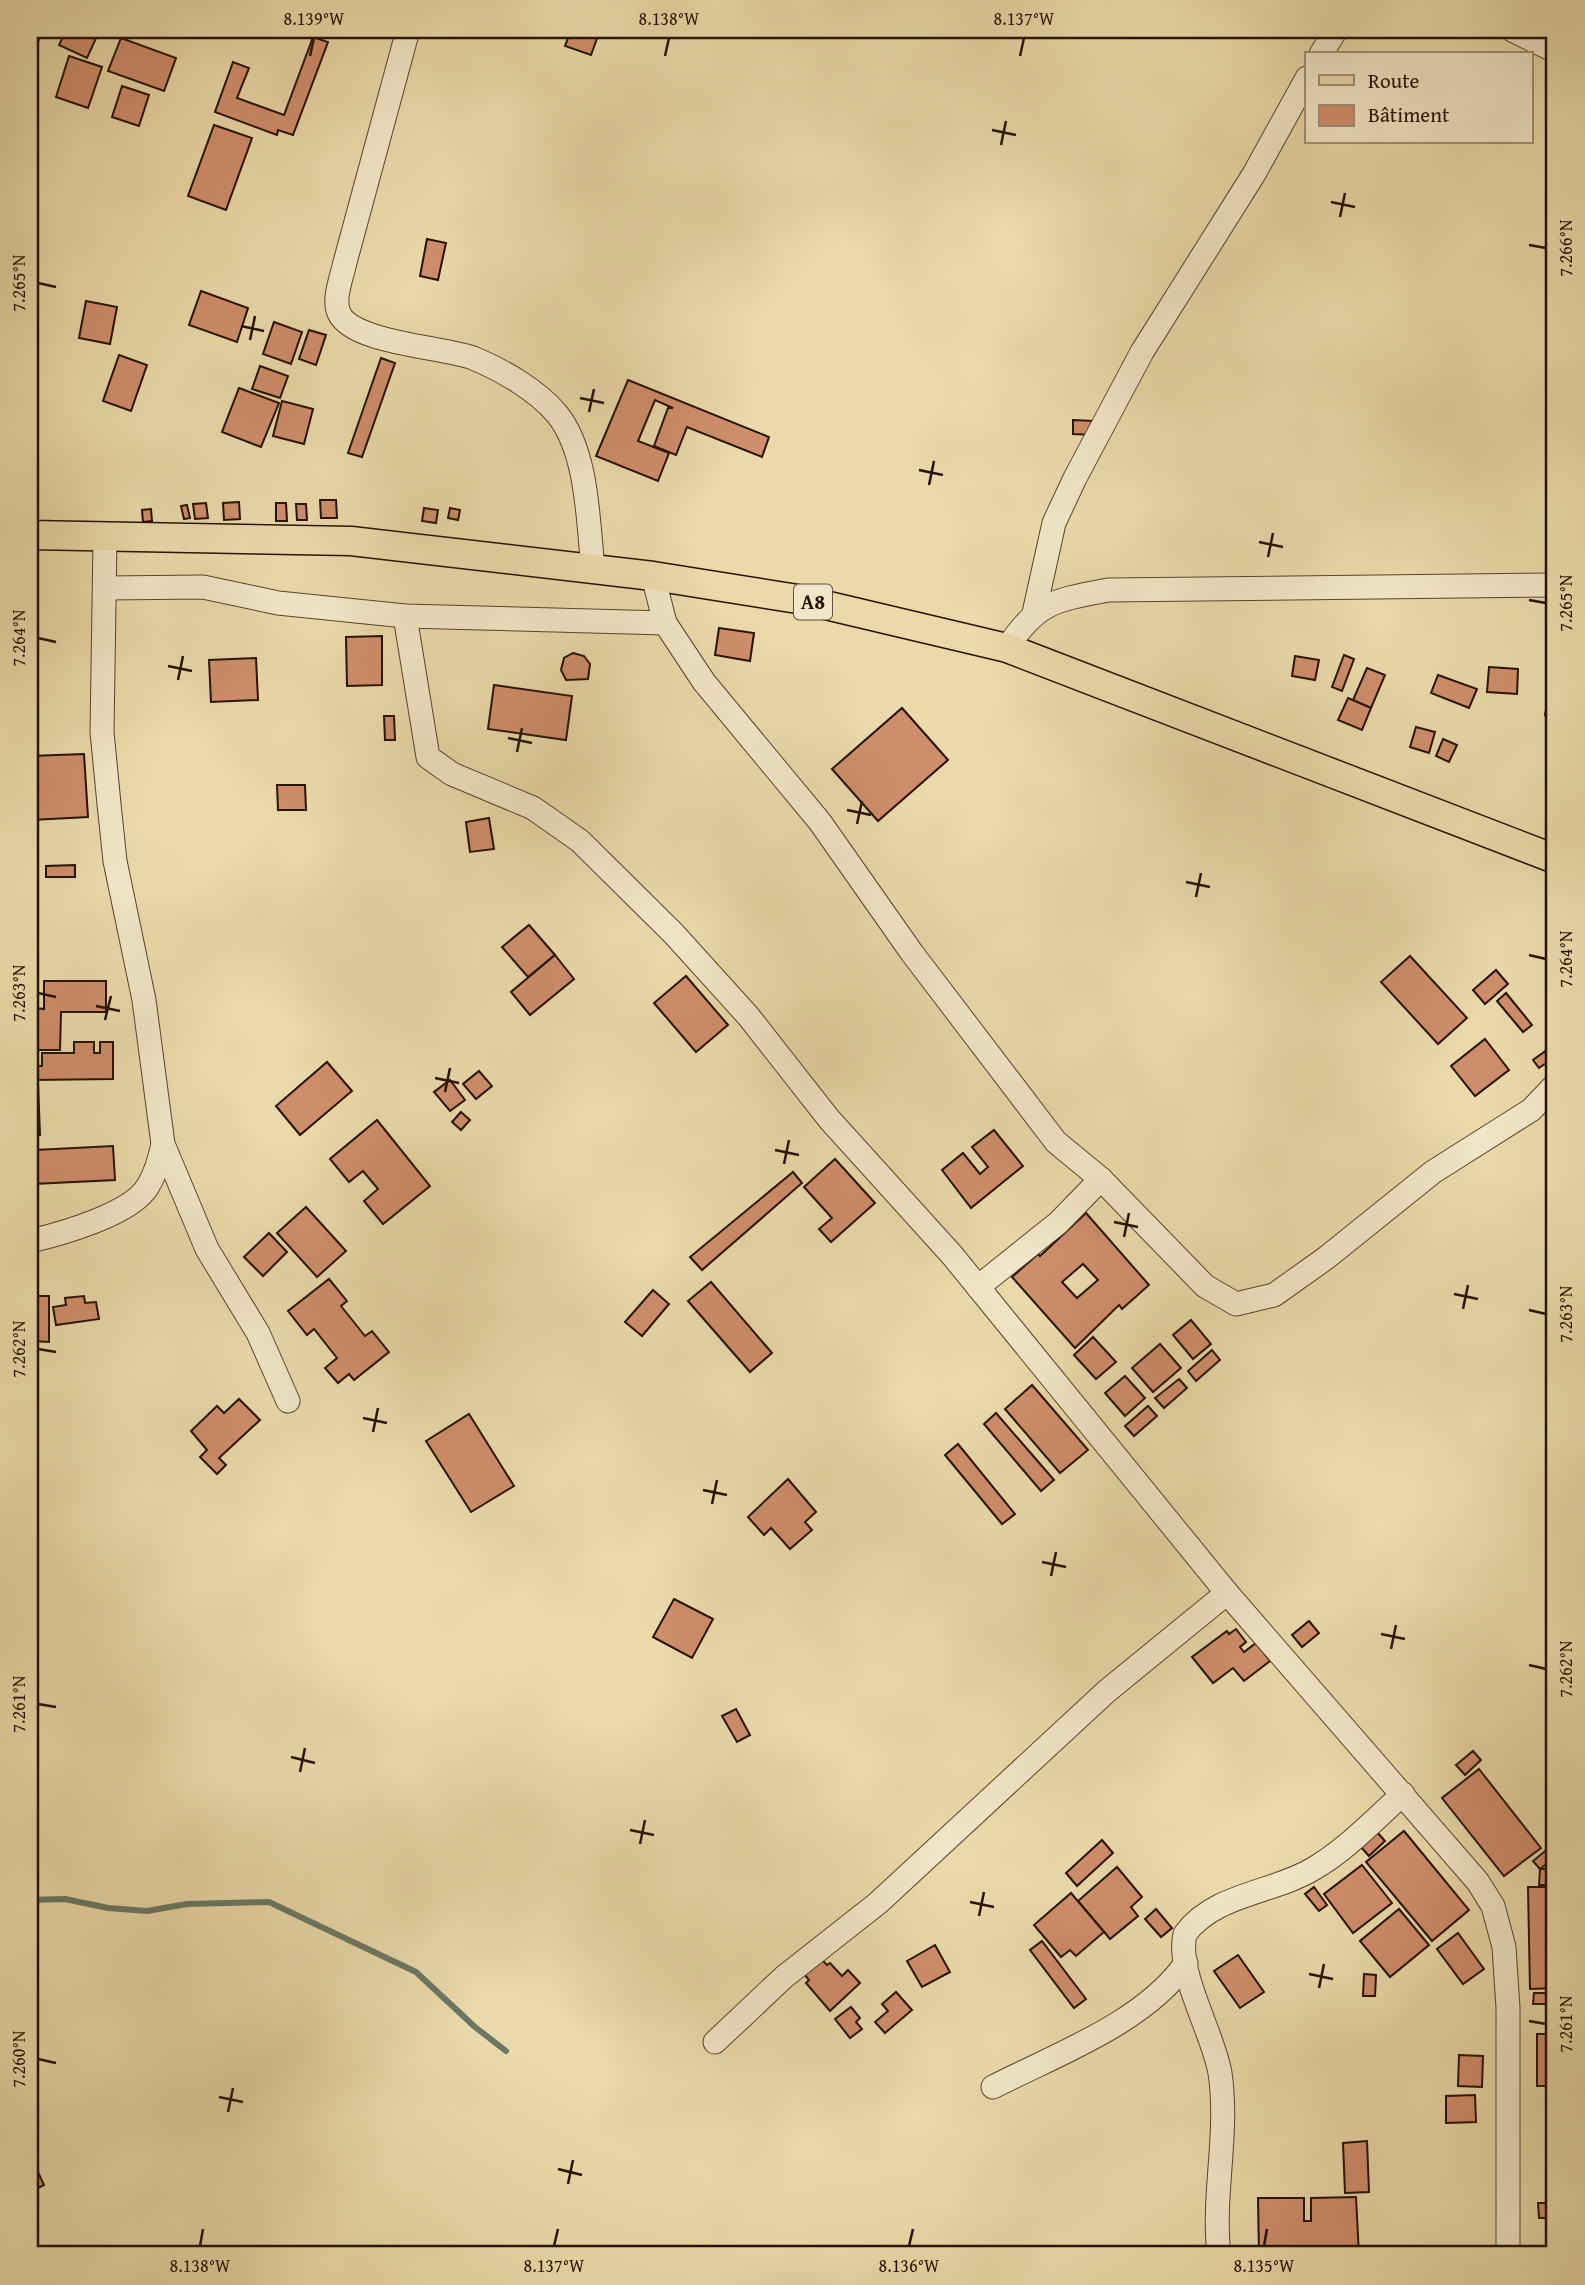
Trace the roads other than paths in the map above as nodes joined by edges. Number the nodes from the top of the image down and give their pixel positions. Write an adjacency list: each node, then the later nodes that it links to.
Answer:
1 (408, 30): 9 (street)
2 (1336, 30): 5 (street)
3 (1511, 30): 4 (street)
4 (1555, 51)
5 (1322, 52)
6 (1305, 82): 13 (street)
7 (30, 535): 8 (main road, A8)
8 (105, 539): 9 (main road, A8); 12 (street)
9 (593, 569): 10 (main road, A8)
10 (653, 576): 15 (street); 16 (main road, A8)
11 (1555, 585): 13 (street)
12 (106, 588): 14 (street); 19 (street)
13 (1034, 614): 16 (street)
14 (405, 616): 15 (street); 22 (street)
15 (665, 623): 20 (street)
16 (1007, 648): 17 (main road, A8)
17 (1555, 859)
18 (1555, 1085): 20 (street)
19 (163, 1144): 21 (street); 23 (street)
20 (1101, 1179): 22 (street)
21 (30, 1241)
22 (978, 1287): 24 (street)
23 (288, 1401)
24 (1227, 1593): 25 (street); 27 (street)
25 (1403, 1794): 26 (street); 30 (street)
26 (1186, 1963): 28 (street); 29 (street)
27 (715, 2042)
28 (993, 2087)
29 (1219, 2255)
30 (1508, 2255)

